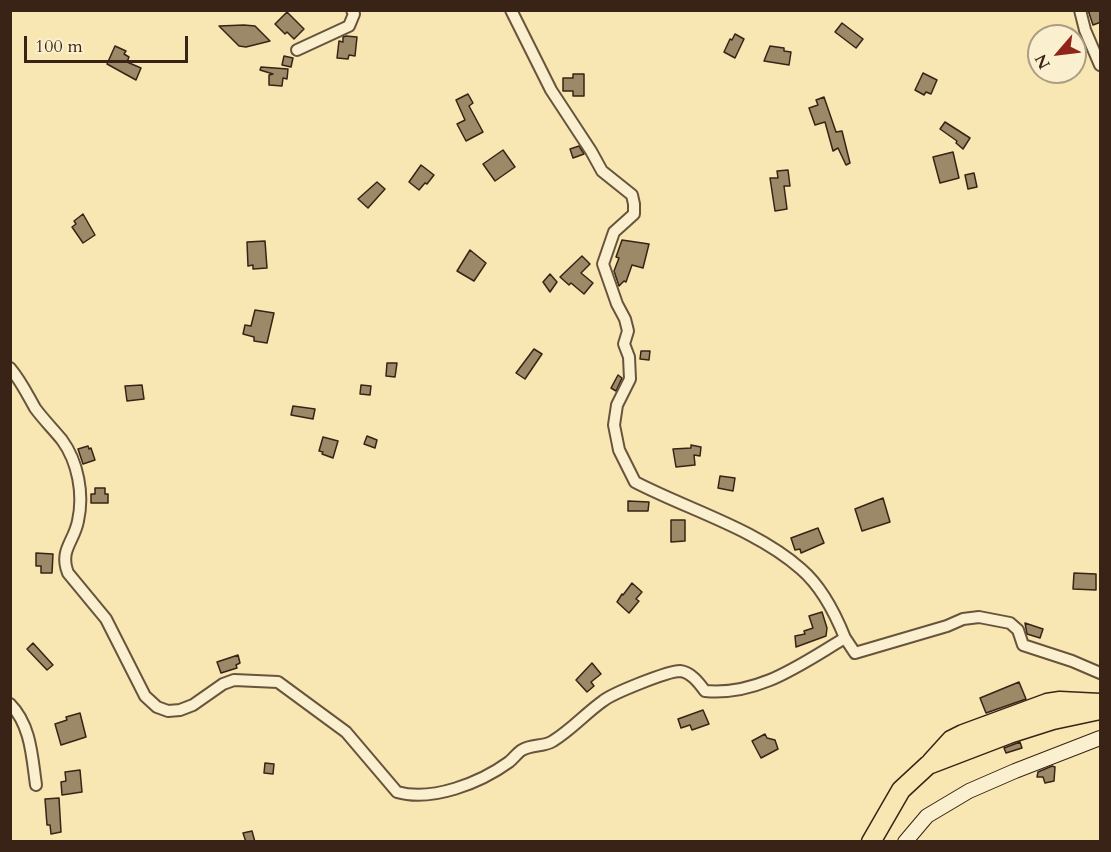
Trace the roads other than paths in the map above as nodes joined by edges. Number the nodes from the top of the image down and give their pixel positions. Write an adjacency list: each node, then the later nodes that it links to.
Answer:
1 (352, 10): 4 (street)
2 (511, 10): 7 (street)
3 (1080, 10): 5 (street)
4 (297, 50)
5 (1101, 65)
6 (10, 368): 7 (street)
7 (845, 638): 8 (street)
8 (1101, 673)
9 (10, 704): 14 (street)
10 (1101, 704): 13 (highway)
11 (1101, 710): 13 (highway)
12 (1101, 738): 16 (main road)
13 (928, 765): 15 (highway)
14 (36, 785)
15 (871, 842)
16 (905, 842)

